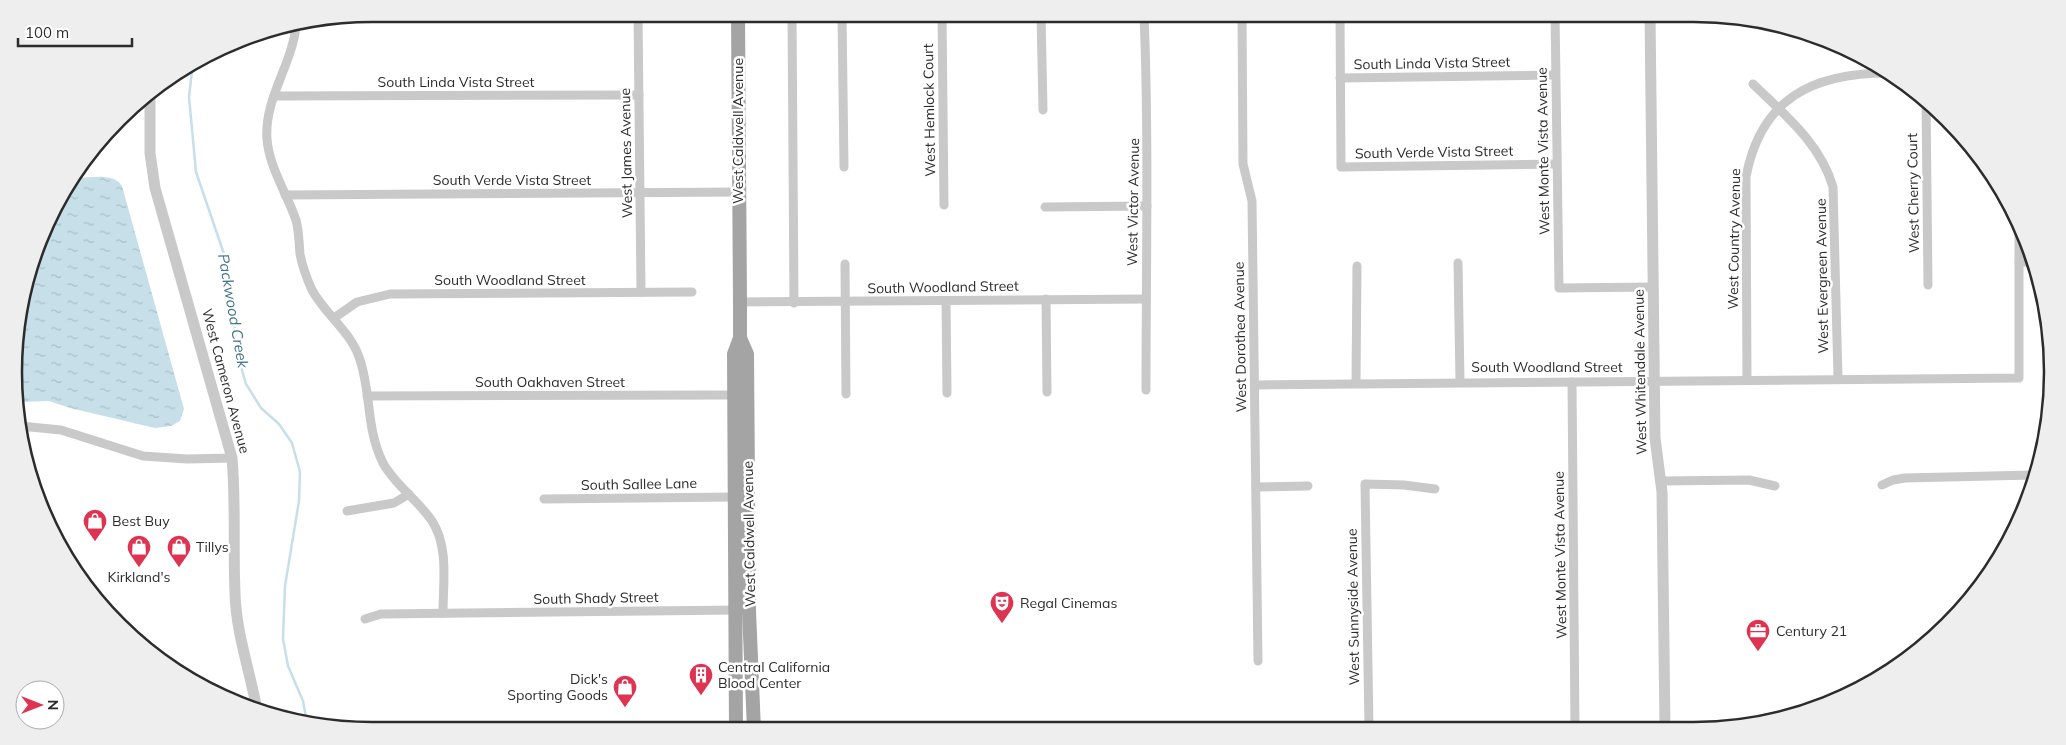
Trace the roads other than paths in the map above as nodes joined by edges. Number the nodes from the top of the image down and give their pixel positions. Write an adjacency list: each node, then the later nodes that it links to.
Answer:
1 (638, 22): 17 (street, West James Avenue)
2 (738, 22): 25 (main road, West Caldwell Avenue)
3 (792, 22): 44 (street)
4 (842, 22): 24 (street)
5 (942, 22): 28 (street, West Hemlock Court)
6 (1041, 22): 21 (street)
7 (1144, 22): 29 (street, West Victor Avenue)
8 (1242, 22): 55 (street, West Dorothea Avenue)
9 (1340, 22): 15 (street)
10 (1555, 22): 14 (street, West Monte Vista Avenue)
11 (1650, 22): 38 (street, West Whitendale Avenue)
12 (294, 31): 18 (street)
13 (1875, 73): 20 (street)
14 (1555, 75): 15 (street, South Linda Vista Street); 23 (street, West Monte Vista Avenue)
15 (1340, 78): 23 (street, South Verde Vista Street)
16 (1753, 84): 20 (street, West Evergreen Avenue)
17 (639, 95): 18 (street, South Linda Vista Street); 26 (street, West James Avenue)
18 (274, 96): 27 (street)
19 (150, 102): 63 (street, West Cameron Avenue)
20 (1779, 109): 49 (street, West Evergreen Avenue); 50 (street, West Country Avenue)
21 (1043, 110)
22 (1926, 111): 37 (street, West Cherry Court)
23 (1556, 164): 38 (street, West Monte Vista Avenue)
24 (844, 166)
25 (739, 192): 26 (street, South Verde Vista Street); 43 (main road, West Caldwell Avenue)
26 (640, 194): 27 (street, South Verde Vista Street); 39 (street, West James Avenue)
27 (285, 195): 47 (street)
28 (944, 205)
29 (1147, 206): 30 (street); 41 (street, West Victor Avenue)
30 (1045, 207)
31 (2019, 244): 32 (street)
32 (2019, 262): 33 (street); 49 (street, South Woodland Street)
33 (2026, 262)
34 (1458, 263): 52 (street)
35 (845, 264): 45 (street)
36 (1357, 266): 54 (street)
37 (1928, 285)
38 (1653, 287): 51 (street, West Whitendale Avenue)
39 (641, 292): 40 (street, South Woodland Street); 47 (street, South Woodland Street)
40 (692, 292)
41 (1146, 299): 42 (street, South Woodland Street); 56 (street, West Victor Avenue)
42 (1046, 300): 46 (street, South Woodland Street); 57 (street)
43 (740, 302): 44 (street, South Woodland Street); 48 (main road, West Caldwell Avenue)
44 (794, 302): 45 (street, South Woodland Street)
45 (845, 302): 46 (street, South Woodland Street); 59 (street)
46 (946, 302): 58 (street)
47 (334, 318): 60 (street)
48 (740, 338): 61 (main road, West Caldwell Avenue); 65 (main road, West Caldwell Avenue)
49 (1838, 378): 50 (street, South Woodland Street)
50 (1747, 379): 51 (street, South Woodland Street)
51 (1655, 380): 53 (street, South Woodland Street); 66 (street, West Whitendale Avenue)
52 (1460, 382): 53 (street, South Woodland Street); 54 (street, South Woodland Street)
53 (1572, 382): 85 (street, West Monte Vista Avenue)
54 (1356, 383): 55 (street, South Woodland Street)
55 (1255, 385): 70 (street, West Dorothea Avenue)
56 (1146, 390)
57 (1046, 392)
58 (947, 393)
59 (846, 394)
60 (367, 396): 61 (street, South Oakhaven Street); 72 (street)
61 (734, 396): 65 (main road); 73 (main road, West Caldwell Avenue)
62 (27, 427): 63 (street)
63 (232, 458): 81 (street, West Cameron Avenue)
64 (2028, 476): 67 (street)
65 (748, 477): 77 (main road, West Caldwell Avenue)
66 (1661, 481): 69 (street); 86 (street, West Whitendale Avenue)
67 (1882, 485)
68 (1308, 486): 70 (street)
69 (1776, 486)
70 (1256, 487): 80 (street, West Dorothea Avenue)
71 (1434, 489): 84 (street, West Sunnyside Avenue)
72 (409, 494): 75 (street); 78 (street)
73 (734, 497): 74 (street, South Sallee Lane); 76 (main road, West Caldwell Avenue)
74 (544, 499)
75 (348, 510)
76 (734, 610): 77 (street, South Shady Street); 78 (street, South Shady Street); 82 (main road, West Caldwell Avenue)
77 (749, 610): 83 (main road, West Caldwell Avenue)
78 (443, 613): 79 (street, South Shady Street)
79 (366, 619)
80 (1258, 660)
81 (255, 702)
82 (736, 722)
83 (754, 722)
84 (1369, 722)
85 (1575, 722)
86 (1666, 722)

